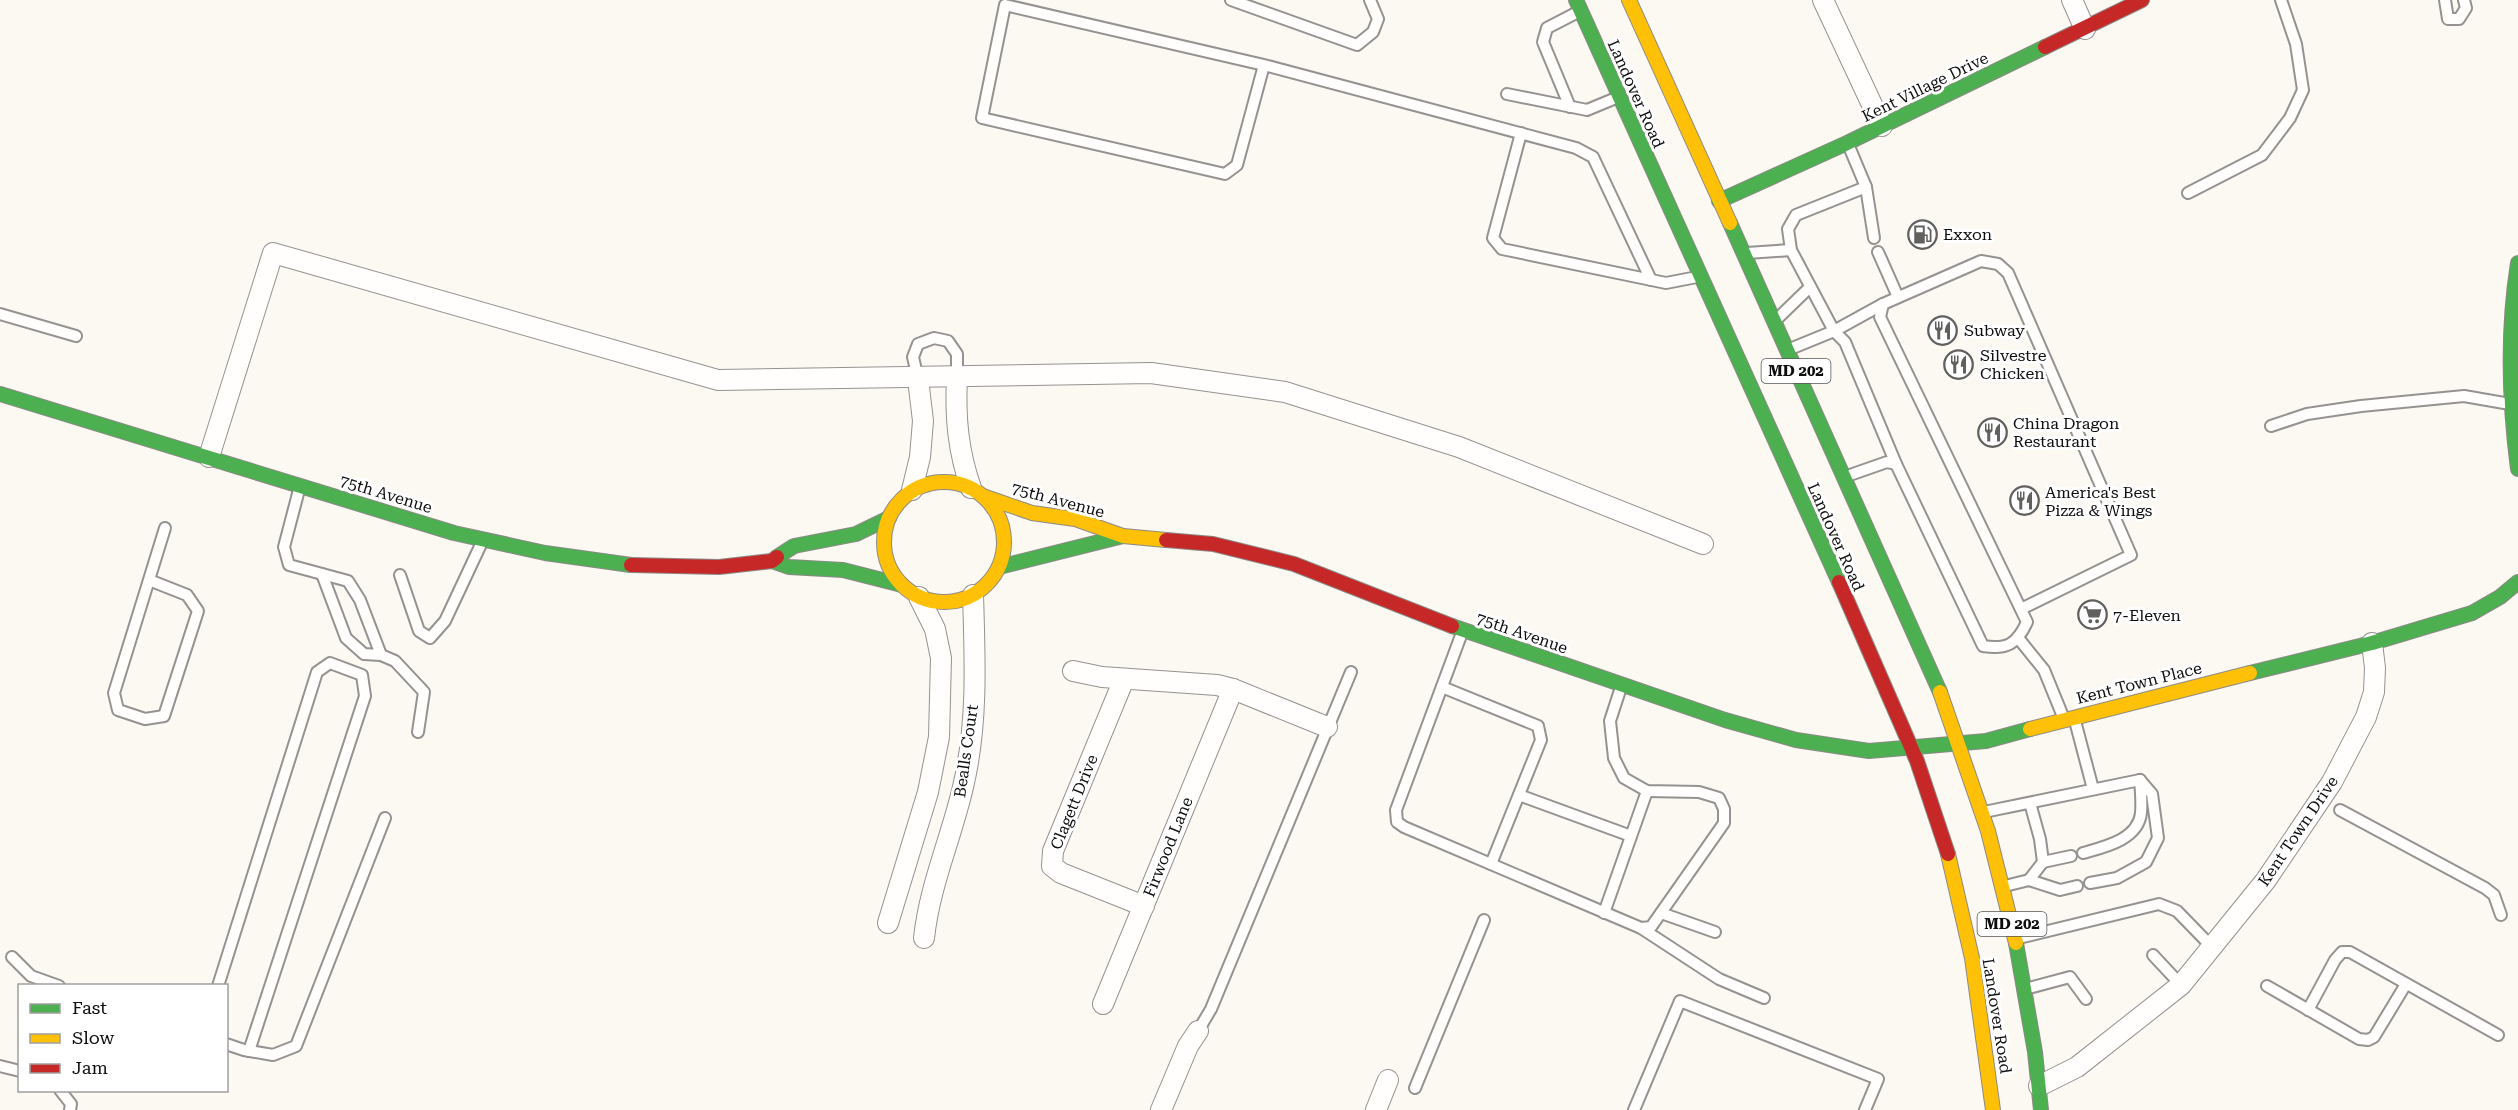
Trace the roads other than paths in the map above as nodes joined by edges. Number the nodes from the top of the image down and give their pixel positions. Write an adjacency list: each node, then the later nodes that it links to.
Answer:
1 (1231, 0): 2 (lane)
2 (1370, 0)
3 (1629, 0): 21 (street, Landover Road / MD 202)
4 (1823, 0): 16 (street)
5 (2072, 0): 11 (street)
6 (2142, 0): 11 (street, Kent Village Drive)
7 (2281, 0): 20 (lane)
8 (2445, 0): 9 (lane)
9 (2464, 0)
10 (1578, 5): 14 (street, Landover Road / MD 202); 15 (lane)
11 (2085, 29): 16 (street, Kent Village Drive)
12 (1264, 65): 12 (lane); 17 (lane)
13 (1507, 94): 15 (lane)
14 (1620, 97): 15 (lane); 27 (street, Landover Road / MD 202)
15 (1570, 107)
16 (1882, 126): 18 (street, Kent Village Drive)
17 (1521, 133): 28 (lane); 28 (lane)
18 (1847, 143): 19 (lane); 21 (street, Kent Village Drive)
19 (1866, 187): 22 (lane); 23 (lane)
20 (2188, 193)
21 (1719, 201): 25 (street, Landover Road / MD 202)
22 (1874, 238)
23 (1791, 250): 25 (lane); 29 (lane)
24 (1878, 252): 30 (lane)
25 (1743, 253): 33 (street, Landover Road / MD 202)
26 (2518, 263): 40 (street)
27 (1700, 276): 28 (lane); 79 (street, Landover Road / MD 202)
28 (1651, 280)
29 (1810, 287): 33 (lane); 34 (lane)
30 (1898, 297): 31 (lane); 64 (lane)
31 (1883, 304): 34 (lane); 64 (lane)
32 (0, 314): 35 (lane)
33 (1774, 322): 36 (street, Landover Road / MD 202)
34 (1833, 331): 36 (lane); 44 (lane)
35 (76, 336)
36 (1787, 350): 46 (street, Landover Road / MD 202)
37 (957, 378): 38 (street); 38 (lane); 49 (street); 54 (street)
38 (918, 379): 43 (street); 48 (street)
39 (0, 394): 43 (street, 75th Avenue)
40 (2511, 404): 41 (lane); 42 (street)
41 (2271, 426)
42 (2517, 452): 45 (street)
43 (209, 457): 47 (street, 75th Avenue)
44 (1896, 464): 46 (lane); 66 (lane)
45 (2518, 469)
46 (1844, 477): 78 (street, Landover Road / MD 202)
47 (300, 485): 53 (street, 75th Avenue); 57 (lane)
48 (912, 490): 49 (street); 50 (street)
49 (977, 492): 52 (street, 75th Avenue); 56 (street)
50 (889, 518): 55 (street, 75th Avenue); 61 (street)
51 (165, 528): 59 (lane)
52 (1123, 536): 56 (street, 75th Avenue); 65 (street, 75th Avenue)
53 (483, 539): 55 (street, 75th Avenue); 58 (lane)
54 (1703, 544)
55 (772, 561): 61 (street, 75th Avenue)
56 (999, 567): 62 (street)
57 (321, 573): 68 (lane); 68 (lane)
58 (400, 575)
59 (149, 580): 59 (lane)
60 (2518, 582): 67 (street)
61 (902, 585): 63 (street)
62 (973, 595): 63 (street); 105 (street, Bealls Court)
63 (919, 597): 102 (street, Bealls Court)
64 (2021, 609): 66 (lane)
65 (1463, 630): 72 (street, 75th Avenue); 73 (lane)
66 (2019, 639): 75 (lane)
67 (2372, 643): 75 (street, Kent Town Place); 107 (street, Kent Town Drive)
68 (381, 655): 77 (lane)
69 (1073, 671): 71 (street)
70 (1351, 672): 76 (lane)
71 (1124, 678): 74 (street); 97 (street, Clagett Drive)
72 (1622, 684): 79 (street, 75th Avenue); 82 (lane)
73 (1442, 687): 83 (lane); 92 (lane)
74 (1233, 689): 76 (street); 97 (street, Firwood Lane)
75 (2069, 718): 78 (street, Kent Town Place); 81 (lane)
76 (1327, 727): 120 (lane)
77 (418, 732)
78 (1960, 744): 79 (street, Kent Town Place); 86 (street, Landover Road / MD 202)
79 (1913, 748): 135 (street, Landover Road / MD 202)
80 (2140, 780): 81 (lane); 89 (lane); 94 (lane)
81 (2093, 789): 84 (lane)
82 (1647, 791): 88 (lane); 99 (lane)
83 (1519, 795): 88 (lane); 92 (lane)
84 (2030, 802): 86 (lane); 91 (lane)
85 (2340, 810): 100 (lane)
86 (1983, 812): 96 (street, Landover Road / MD 202)
87 (385, 818): 123 (lane)
88 (1632, 836): 98 (lane)
89 (2083, 853)
90 (2071, 856): 91 (lane)
91 (2043, 862): 93 (lane)
92 (1491, 864): 98 (lane)
93 (2029, 880): 95 (lane); 96 (lane)
94 (2090, 884)
95 (2077, 886)
96 (2004, 887): 106 (street, Landover Road / MD 202)
97 (1144, 906): 118 (street, Firwood Lane)
98 (1604, 913): 103 (lane)
99 (1661, 913): 103 (lane); 104 (lane)
100 (2501, 915)
101 (1484, 920): 128 (lane)
102 (888, 923)
103 (1646, 928): 116 (lane)
104 (1715, 932)
105 (924, 938)
106 (2015, 939): 107 (lane); 115 (street, Landover Road / MD 202)
107 (2211, 946): 113 (street, Kent Town Drive)
108 (2153, 955): 113 (lane)
109 (12, 957): 110 (lane)
110 (53, 984)
111 (219, 984): 123 (lane)
112 (2406, 984): 119 (lane); 119 (lane); 121 (lane)
113 (2181, 985): 127 (street, Kent Town Drive)
114 (2267, 986): 119 (lane)
115 (2026, 988): 117 (lane); 127 (street, Landover Road / MD 202)
116 (1764, 998)
117 (2086, 999)
118 (1103, 1004)
119 (2308, 1010)
120 (1198, 1030): 131 (street)
121 (2498, 1035)
122 (228, 1045): 123 (lane)
123 (249, 1051)
124 (0, 1066): 125 (lane)
125 (18, 1070)
126 (1388, 1080): 132 (street)
127 (2039, 1086): 136 (street, Landover Road / MD 202)
128 (1415, 1088)
129 (62, 1092): 130 (lane)
130 (70, 1110)
131 (1161, 1110)
132 (1376, 1110)
133 (1634, 1110): 134 (lane)
134 (1865, 1110)
135 (1993, 1110)
136 (2041, 1110)

